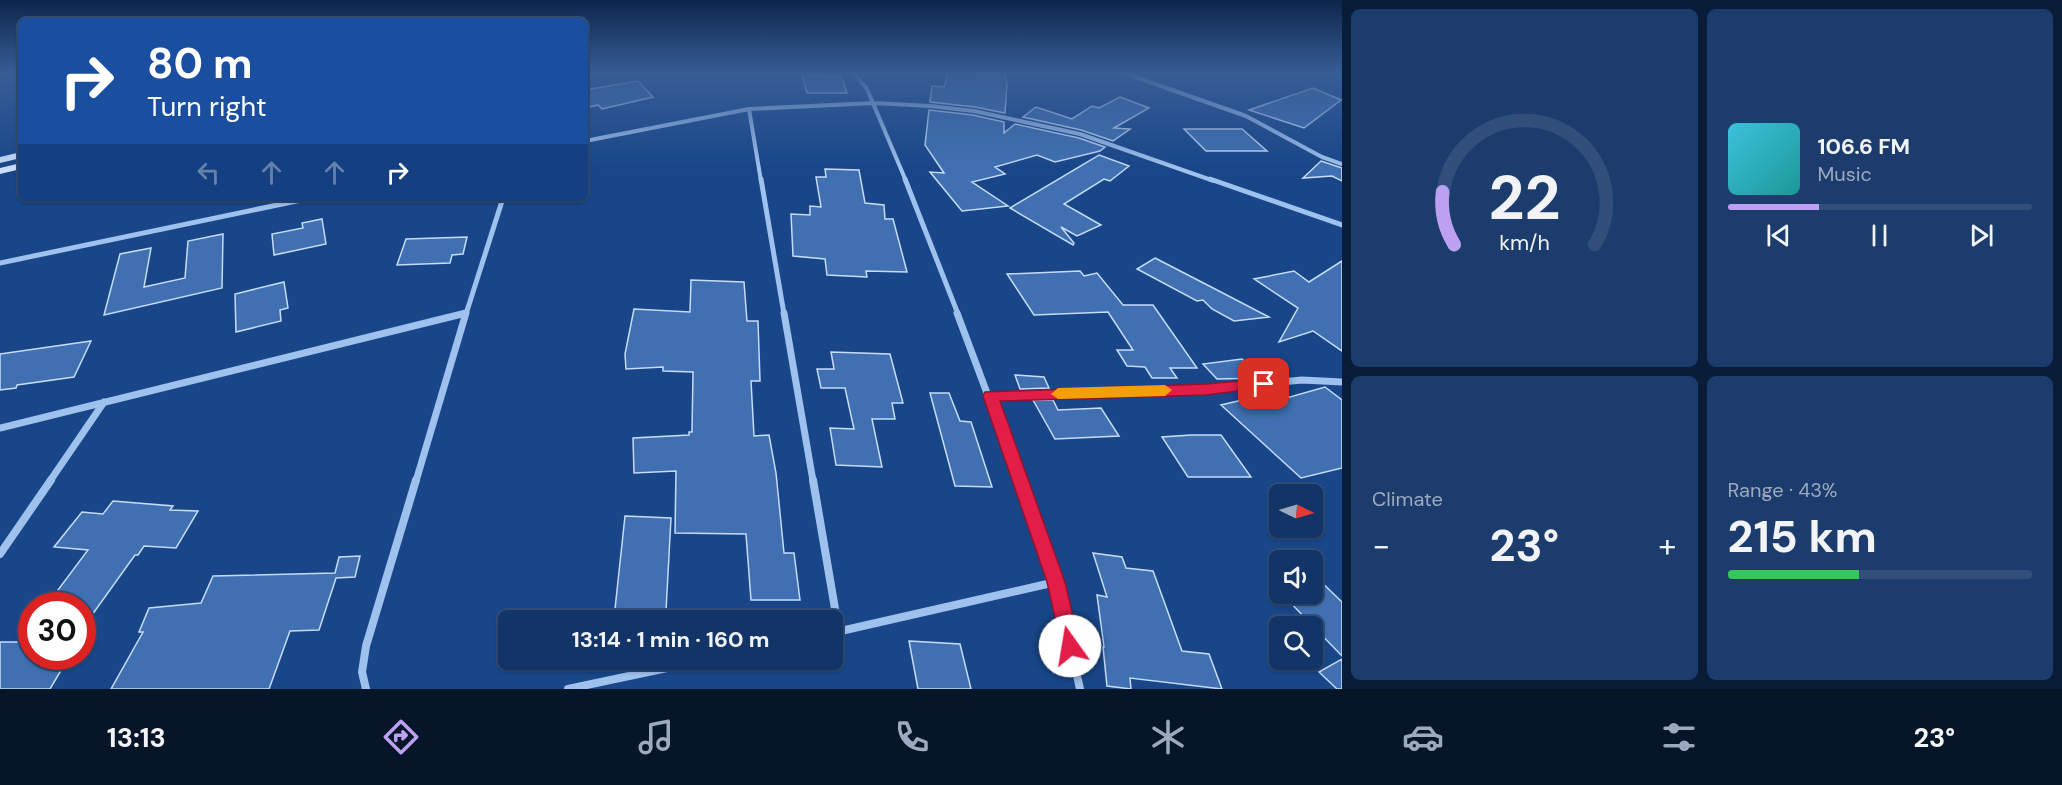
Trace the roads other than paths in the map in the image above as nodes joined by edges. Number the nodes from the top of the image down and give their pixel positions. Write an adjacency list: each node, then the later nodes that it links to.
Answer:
1 (829, 105): 5 (street)
2 (875, 105): 18 (street)
3 (901, 105): 14 (street)
4 (1213, 105): 9 (street)
5 (749, 109): 6 (street); 23 (street)
6 (588, 140)
7 (18, 155): 8 (main road)
8 (0, 160)
9 (1342, 164)
10 (18, 167): 11 (main road)
11 (0, 171)
12 (297, 201): 15 (street)
13 (502, 201): 16 (street)
14 (1342, 225)
15 (0, 263)
16 (466, 313): 19 (street); 26 (street)
17 (1342, 382): 18 (street)
18 (990, 396): 22 (street)
19 (104, 402): 20 (street); 21 (street)
20 (0, 428)
21 (0, 554)
22 (1056, 582): 24 (street); 28 (street)
23 (832, 610)
24 (843, 630)
25 (658, 670): 27 (street)
26 (366, 689)
27 (568, 689)
28 (1080, 689)

